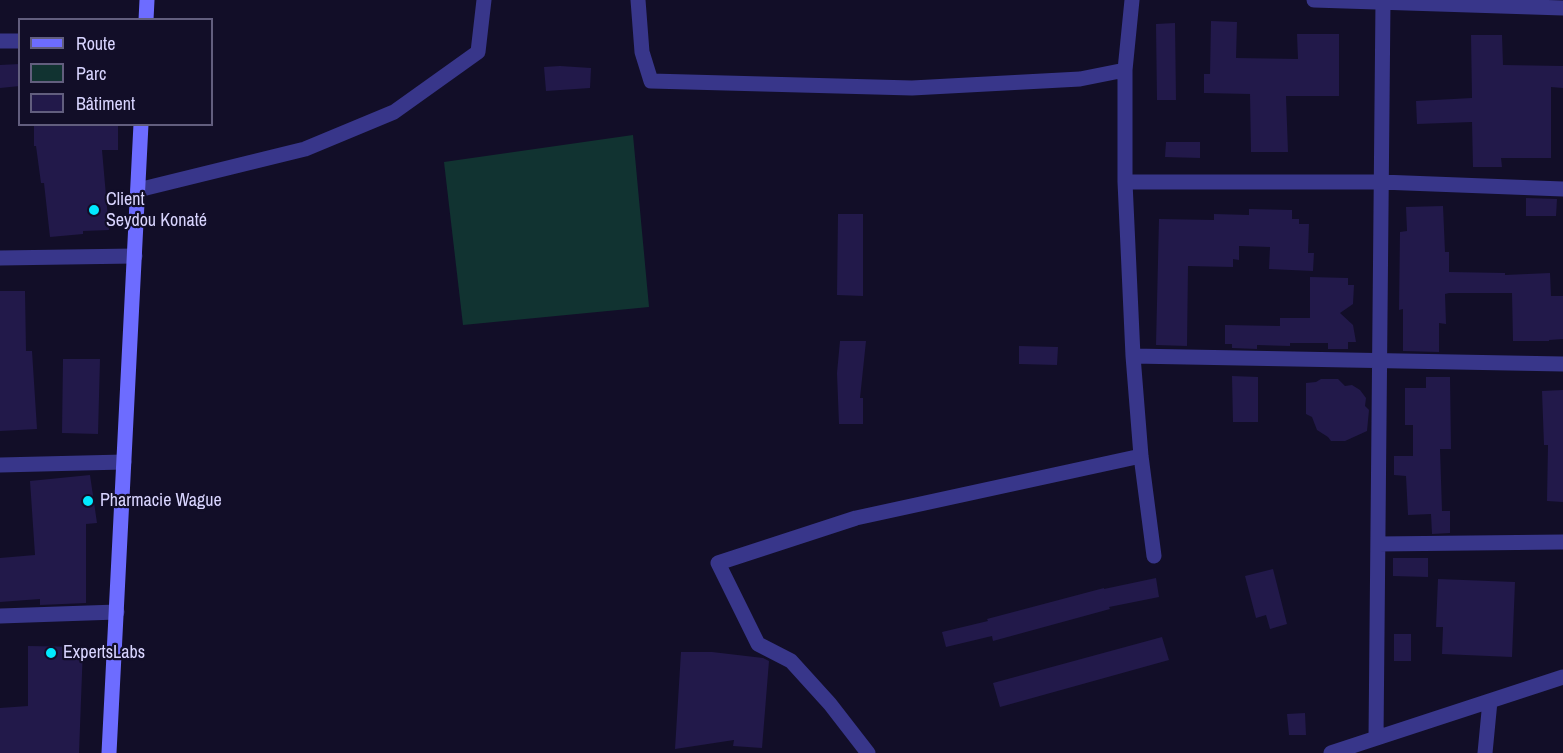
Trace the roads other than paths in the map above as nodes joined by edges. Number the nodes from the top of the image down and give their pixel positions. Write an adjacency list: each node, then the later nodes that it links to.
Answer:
1 (147, 0): 8 (street)
2 (484, 0): 16 (street)
3 (638, 0): 11 (street)
4 (1132, 0): 11 (street)
5 (1314, 0): 6 (street)
6 (1383, 1): 7 (street); 14 (street)
7 (1563, 8)
8 (146, 18)
9 (0, 41): 10 (street)
10 (18, 41)
11 (1125, 70): 13 (street)
12 (141, 126): 16 (street)
13 (1125, 182): 14 (street); 19 (street)
14 (1381, 182): 15 (street); 20 (street)
15 (1563, 189)
16 (138, 190): 17 (street)
17 (135, 255): 18 (street); 23 (street)
18 (0, 258)
19 (1133, 356): 20 (street); 22 (street)
20 (1380, 360): 21 (street); 26 (street)
21 (1563, 364)
22 (1141, 456): 27 (street); 34 (street)
23 (124, 462): 24 (street); 28 (street)
24 (0, 465)
25 (1563, 542): 26 (street)
26 (1378, 544): 32 (street)
27 (1154, 556)
28 (117, 612): 29 (street); 33 (street)
29 (0, 616)
30 (1563, 676): 31 (street)
31 (1490, 701): 32 (street); 36 (street)
32 (1376, 738): 35 (street)
33 (109, 753)
34 (868, 753)
35 (1331, 753)
36 (1485, 753)

